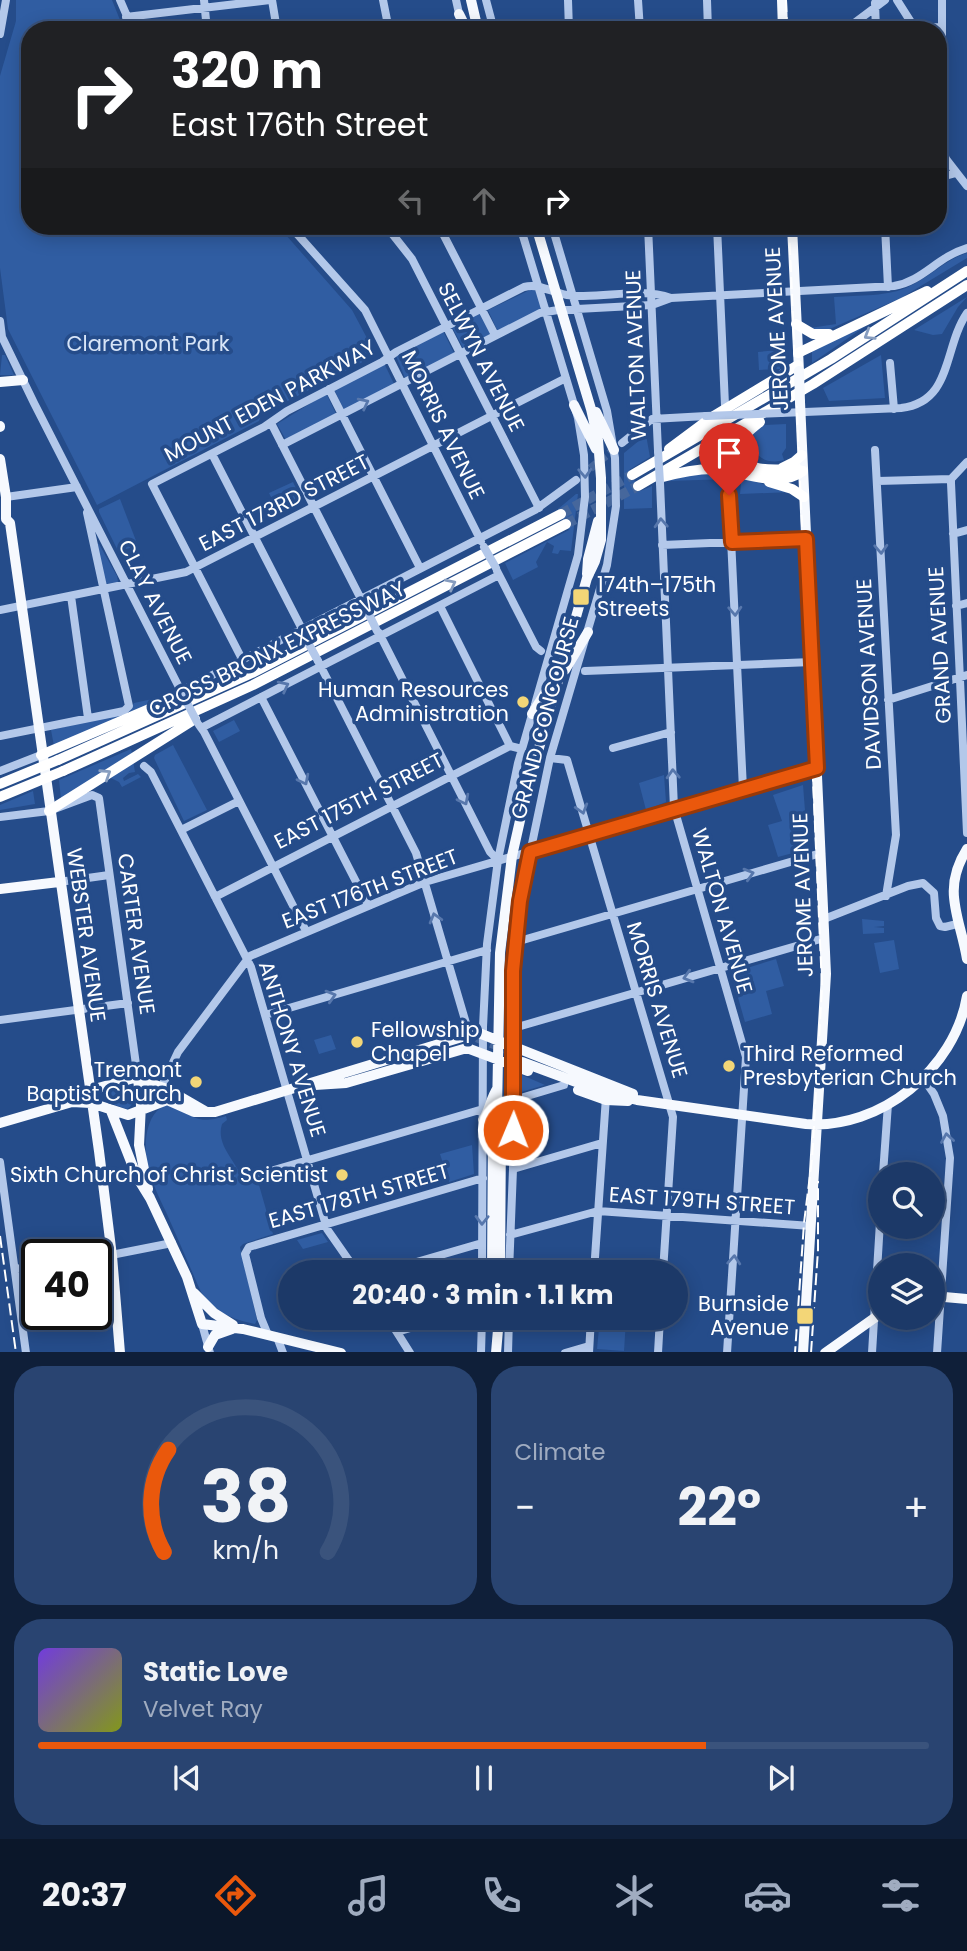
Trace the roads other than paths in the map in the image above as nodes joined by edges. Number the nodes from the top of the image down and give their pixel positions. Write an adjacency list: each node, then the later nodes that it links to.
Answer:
1 (6, 0): 33 (street)
2 (120, 0): 18 (street)
3 (271, 0): 16 (street); 20 (street)
4 (383, 0): 21 (street)
5 (456, 0): 17 (street)
6 (471, 0): 23 (main road)
7 (486, 0): 24 (street)
8 (568, 0): 25 (street)
9 (638, 0): 26 (street)
10 (707, 0): 27 (street)
11 (782, 0): 28 (main road)
12 (885, 0): 15 (street)
13 (897, 0): 31 (street)
14 (942, 0): 32 (street)
15 (875, 3): 29 (street); 30 (street)
16 (204, 4): 18 (street)
17 (459, 14): 22 (main road)
18 (126, 17): 19 (street)
19 (128, 21)
20 (275, 21)
21 (387, 21)
22 (462, 21)
23 (476, 21)
24 (492, 21)
25 (569, 21)
26 (639, 21)
27 (708, 21)
28 (783, 21)
29 (855, 21)
30 (876, 21)
31 (911, 21)
32 (942, 21)
33 (0, 34)
34 (947, 160): 35 (street)
35 (956, 173): 36 (street); 37 (street)
36 (947, 176)
37 (967, 186)
38 (298, 235): 49 (street, MORRIS AVENUE)
39 (301, 235): 49 (street)
40 (393, 235): 69 (street, SELWYN AVENUE)
41 (444, 235): 62 (street)
42 (523, 235): 53 (street, GRAND CONCOURSE)
43 (539, 235): 55 (main road, GRAND CONCOURSE)
44 (555, 235): 58 (street, GRAND CONCOURSE)
45 (648, 235): 56 (street, WALTON AVENUE)
46 (717, 235): 59 (street)
47 (792, 235): 57 (main road, JEROME AVENUE)
48 (885, 235): 54 (street)
49 (301, 238): 74 (street, MORRIS AVENUE)
50 (967, 248): 54 (street)
51 (967, 270): 70 (highway); 96 (highway, one-way to 96)
52 (967, 285): 83 (highway)
53 (539, 286): 55 (street); 62 (street, MOUNT EDEN PARKWAY); 65 (street, GRAND CONCOURSE)
54 (888, 287): 57 (street)
55 (557, 292): 58 (street); 64 (main road, GRAND CONCOURSE)
56 (651, 292): 58 (street); 60 (street); 61 (street, WALTON AVENUE)
57 (795, 292): 59 (street); 68 (main road, JEROME AVENUE)
58 (573, 295): 63 (street, GRAND CONCOURSE)
59 (720, 296): 60 (street); 88 (street, bridge)
60 (671, 298): 61 (street)
61 (652, 305): 63 (street); 89 (street, WALTON AVENUE)
62 (481, 308): 69 (street, MOUNT EDEN PARKWAY); 71 (street)
63 (577, 309): 64 (street); 93 (street, GRAND CONCOURSE)
64 (562, 310): 65 (street); 82 (main road, GRAND CONCOURSE)
65 (547, 312): 71 (street); 77 (street, GRAND CONCOURSE)
66 (967, 314): 85 (street)
67 (0, 321): 78 (street, CLAY AVENUE)
68 (796, 324): 70 (highway); 72 (main road, JEROME AVENUE)
69 (446, 326): 73 (street, SELWYN AVENUE); 74 (street, MOUNT EDEN PARKWAY)
70 (851, 326): 72 (highway)
71 (495, 335): 73 (street)
72 (798, 353): 76 (main road, JEROME AVENUE)
73 (460, 354): 80 (street); 87 (street, SELWYN AVENUE)
74 (390, 357): 80 (street, MORRIS AVENUE); 81 (street, MOUNT EDEN PARKWAY)
75 (890, 363): 85 (street)
76 (799, 368): 83 (main road, JEROME AVENUE, bridge); 96 (highway)
77 (566, 378): 84 (street, GRAND CONCOURSE); 87 (street, EAST 173RD STREET)
78 (23, 380): 79 (main road); 109 (street, CLAY AVENUE)
79 (0, 382)
80 (401, 384): 86 (street, one-way to 80); 92 (street, MORRIS AVENUE)
81 (329, 389): 86 (street); 90 (street, MOUNT EDEN PARKWAY)
82 (586, 393): 93 (main road); 98 (main road, GRAND CONCOURSE)
83 (798, 403): 85 (street); 88 (street, bridge); 97 (main road, JEROME AVENUE); 101 (highway); 107 (highway)
84 (574, 405): 98 (main road); 153 (street, GRAND CONCOURSE, one-way to 153)
85 (894, 409)
86 (341, 414): 91 (street); 104 (street)
87 (491, 415): 92 (street, EAST 173RD STREET); 115 (street, SELWYN AVENUE)
88 (726, 415): 89 (street, bridge)
89 (657, 419): 93 (street); 96 (street, WALTON AVENUE)
90 (271, 423): 91 (street); 95 (street, MOUNT EDEN PARKWAY)
91 (282, 445): 114 (street)
92 (433, 446): 104 (street, EAST 173RD STREET); 120 (street, MORRIS AVENUE)
93 (618, 446): 135 (street, GRAND CONCOURSE)
94 (875, 450): 108 (street, DAVIDSON AVENUE)
95 (212, 454): 118 (street); 123 (street, MOUNT EDEN PARKWAY)
96 (659, 455): 107 (highway); 122 (street, WALTON AVENUE, one-way to 96, bridge)
97 (802, 455): 101 (highway); 102 (main road, JEROME AVENUE)
98 (599, 456): 143 (main road, GRAND CONCOURSE)
99 (0, 459): 111 (main road, WEBSTER AVENUE)
100 (967, 462): 105 (street)
101 (769, 470): 102 (highway)
102 (803, 471): 103 (highway); 112 (main road, JEROME AVENUE)
103 (747, 474): 107 (highway); 112 (highway)
104 (373, 477): 114 (street, EAST 173RD STREET); 124 (street)
105 (951, 479): 108 (street); 117 (street, GRAND AVENUE)
106 (576, 480): 115 (street)
107 (635, 481)
108 (878, 481): 152 (street, DAVIDSON AVENUE, one-way to 152)
109 (77, 487): 111 (street); 113 (street, CLAY AVENUE)
110 (731, 488): 121 (street)
111 (6, 497): 133 (main road, WEBSTER AVENUE)
112 (804, 497): 119 (main road, JEROME AVENUE)
113 (85, 503): 126 (street, CLAY AVENUE); 127 (street)
114 (314, 507): 118 (street, EAST 173RD STREET); 129 (street)
115 (539, 508): 120 (street)
116 (967, 530): 117 (street)
117 (953, 534): 132 (street, GRAND AVENUE)
118 (254, 537): 123 (street, EAST 173RD STREET); 136 (street)
119 (806, 539): 121 (street); 140 (main road, JEROME AVENUE)
120 (482, 542): 124 (street); 125 (street, MORRIS AVENUE, bridge)
121 (732, 542): 122 (street); 142 (street, one-way to 142)
122 (662, 545): 144 (street, WALTON AVENUE)
123 (195, 568): 126 (street, EAST 173RD STREET); 139 (street)
124 (420, 568): 129 (street)
125 (497, 572): 131 (street); 138 (street, MORRIS AVENUE)
126 (126, 585): 127 (street, EAST 173RD STREET); 149 (street, CLAY AVENUE)
127 (102, 590): 128 (street, EAST 173RD STREET); 154 (street)
128 (71, 596): 133 (street, EAST 173RD STREET); 154 (street)
129 (363, 602): 136 (street); 137 (street, bridge)
130 (967, 603): 132 (street)
131 (440, 606): 137 (street); 159 (street)
132 (956, 606): 146 (street, GRAND AVENUE)
133 (21, 607): 134 (street, EAST 173RD STREET); 156 (main road, WEBSTER AVENUE)
134 (0, 610)
135 (588, 632): 147 (main road); 163 (street, GRAND CONCOURSE)
136 (303, 633): 139 (street); 141 (street, bridge)
137 (379, 633): 141 (street); 168 (street)
138 (541, 651)
139 (242, 659): 149 (street)
140 (812, 662): 142 (street); 166 (main road, JEROME AVENUE)
141 (319, 664): 151 (street, one-way to 141); 173 (street)
142 (737, 665): 144 (street); 170 (street)
143 (562, 667): 147 (main road, GRAND CONCOURSE); 153 (main road)
144 (668, 668): 145 (street); 157 (street, WALTON AVENUE)
145 (585, 671)
146 (963, 676): 152 (street); 178 (street, GRAND AVENUE)
147 (557, 683): 184 (main road, GRAND CONCOURSE)
148 (216, 690): 150 (highway, CROSS BRONX EXPRESSWAY, one-way to 148); 162 (highway); 164 (highway, CROSS BRONX EXPRESSWAY)
149 (181, 692): 155 (street, CLAY AVENUE, bridge)
150 (237, 693): 164 (highway, CROSS BRONX EXPRESSWAY); 175 (highway, one-way to 150)
151 (261, 697): 155 (street); 180 (street, one-way to 180)
152 (888, 700): 192 (street, DAVIDSON AVENUE)
153 (532, 714): 161 (street, GRAND CONCOURSE)
154 (88, 718): 156 (street)
155 (199, 725): 172 (street, CLAY AVENUE)
156 (38, 729): 158 (street); 162 (main road, WEBSTER AVENUE)
157 (671, 732): 160 (street); 174 (street, WALTON AVENUE, one-way to 157)
158 (0, 736)
159 (510, 746): 161 (street); 168 (street, EAST 175TH STREET)
160 (613, 748)
161 (522, 749): 185 (street, GRAND CONCOURSE)
162 (41, 755): 167 (street); 175 (main road, WEBSTER AVENUE)
163 (550, 758): 179 (street, MORRIS AVENUE, one-way to 179); 182 (street, GRAND CONCOURSE)
164 (61, 765): 169 (highway, CROSS BRONX EXPRESSWAY, bridge); 171 (highway, CROSS BRONX EXPRESSWAY, bridge)
165 (144, 766): 177 (street, ANTHONY AVENUE)
166 (817, 768): 170 (street, EAST 176TH STREET); 183 (main road, JEROME AVENUE)
167 (0, 771)
168 (452, 776): 173 (street, EAST 175TH STREET); 185 (street, one-way to 185)
169 (0, 784)
170 (743, 789): 174 (street, EAST 176TH STREET)
171 (0, 797)
172 (239, 801): 177 (street); 186 (street, CLAY AVENUE)
173 (393, 806): 180 (street, EAST 175TH STREET); 189 (street)
174 (674, 808): 179 (street, EAST 176TH STREET); 190 (street, WALTON AVENUE)
175 (49, 811): 176 (street); 187 (street, CARTER AVENUE); 188 (main road, WEBSTER AVENUE)
176 (0, 817)
177 (181, 830): 193 (street, ANTHONY AVENUE)
178 (967, 833)
179 (589, 834): 182 (street, EAST 176TH STREET); 195 (street, MORRIS AVENUE)
180 (333, 837): 186 (street, EAST 175TH STREET); 194 (street)
181 (967, 849): 197 (main road)
182 (530, 852): 184 (street, EAST 176TH STREET); 200 (street, GRAND CONCOURSE)
183 (821, 853): 190 (street, one-way to 183); 196 (main road, JEROME AVENUE)
184 (512, 856): 185 (street, EAST 176TH STREET); 215 (main road, GRAND CONCOURSE)
185 (498, 860): 189 (street, EAST 176TH STREET); 201 (street, GRAND CONCOURSE)
186 (273, 867): 193 (street, EAST 175TH STREET); 198 (street, CLAY AVENUE)
187 (109, 875): 188 (street); 208 (street, CARTER AVENUE)
188 (59, 882): 191 (main road); 209 (main road, WEBSTER AVENUE)
189 (425, 882): 194 (street, EAST 176TH STREET); 204 (street, one-way to 189)
190 (697, 888): 195 (street); 205 (street, WALTON AVENUE)
191 (0, 889)
192 (886, 896): 196 (street); 197 (street)
193 (215, 897): 203 (street, ANTHONY AVENUE)
194 (368, 905): 198 (street, EAST 176TH STREET)
195 (612, 913): 200 (street); 206 (street, MORRIS AVENUE)
196 (824, 919): 199 (main road, JEROME AVENUE)
197 (957, 925): 202 (main road)
198 (306, 932): 203 (street, EAST 176TH STREET)
199 (824, 938): 205 (street); 241 (main road, JEROME AVENUE)
200 (516, 942): 212 (street, GRAND CONCOURSE)
201 (487, 950): 204 (street); 213 (street, GRAND CONCOURSE)
202 (967, 959)
203 (247, 960): 210 (street, ANTHONY AVENUE); 224 (street, EAST 176TH STREET)
204 (448, 962): 210 (street, one-way to 204); 214 (street)
205 (720, 967): 206 (street, one-way to 206); 239 (street, WALTON AVENUE)
206 (635, 992): 212 (street); 232 (street, MORRIS AVENUE)
207 (967, 996): 220 (main road)
208 (128, 1003): 209 (street); 221 (street, CARTER AVENUE)
209 (77, 1009): 211 (street); 228 (main road, WEBSTER AVENUE)
210 (265, 1015): 226 (street, ANTHONY AVENUE)
211 (0, 1020)
212 (514, 1028): 216 (street, GRAND CONCOURSE)
213 (484, 1034): 214 (main road); 215 (main road); 217 (street, GRAND CONCOURSE)
214 (464, 1037): 222 (main road)
215 (498, 1040): 216 (main road); 218 (main road, GRAND CONCOURSE)
216 (513, 1046): 219 (street, GRAND CONCOURSE); 227 (main road)
217 (483, 1054): 218 (main road); 222 (main road); 238 (street, GRAND CONCOURSE)
218 (498, 1059): 219 (main road); 225 (main road, GRAND CONCOURSE)
219 (519, 1061): 223 (main road); 227 (main road); 229 (street, GRAND CONCOURSE)
220 (923, 1078): 231 (main road); 260 (street, one-way to 220)
221 (138, 1079): 224 (main road); 228 (main road); 234 (main road)
222 (316, 1083): 226 (main road)
223 (564, 1085): 227 (main road); 229 (street)
224 (162, 1086): 237 (main road)
225 (497, 1089): 235 (main road, GRAND CONCOURSE); 238 (main road)
226 (290, 1090): 237 (main road); 244 (street, ANTHONY AVENUE)
227 (608, 1092): 230 (main road); 230 (main road); 242 (street)
228 (90, 1098): 233 (main road); 240 (main road); 257 (main road, WEBSTER AVENUE)
229 (514, 1100): 236 (street, GRAND CONCOURSE)
230 (649, 1102): 232 (main road)
231 (888, 1104): 241 (main road); 246 (street)
232 (670, 1105): 239 (main road); 252 (street, MORRIS AVENUE)
233 (111, 1111): 234 (main road); 250 (main road)
234 (143, 1111): 237 (main road); 250 (main road)
235 (497, 1111): 243 (main road, GRAND CONCOURSE); 265 (main road, GRAND CONCOURSE)
236 (513, 1111): 243 (main road); 247 (street, GRAND CONCOURSE)
237 (209, 1112)
238 (483, 1114): 244 (street); 249 (street, GRAND CONCOURSE)
239 (744, 1115): 241 (main road); 253 (street, WALTON AVENUE)
240 (0, 1123)
241 (818, 1125): 255 (main road, JEROME AVENUE)
242 (602, 1143): 247 (street); 251 (street)
243 (501, 1144): 266 (main road, GRAND CONCOURSE)
244 (307, 1160): 248 (street); 254 (street, ANTHONY AVENUE)
245 (0, 1162): 271 (street)
246 (884, 1162)
247 (513, 1169): 256 (street, GRAND CONCOURSE)
248 (247, 1178)
249 (483, 1178): 254 (street, EAST 178TH STREET); 259 (street, GRAND CONCOURSE, one-way to 259)
250 (150, 1198): 258 (main road)
251 (598, 1211): 252 (street, EAST 179TH STREET); 256 (street, EAST 179TH STREET); 268 (street)
252 (667, 1216): 253 (street, EAST 179TH STREET); 269 (street, MORRIS AVENUE)
253 (736, 1220): 255 (street, EAST 179TH STREET); 300 (street, WALTON AVENUE, one-way to 253)
254 (325, 1224): 262 (street, ANTHONY AVENUE); 287 (street, EAST 178TH STREET)
255 (811, 1226): 301 (main road, JEROME AVENUE)
256 (510, 1235): 267 (street, GRAND CONCOURSE)
257 (110, 1239)
258 (172, 1243): 261 (street); 272 (main road)
259 (482, 1243): 263 (street); 264 (street, GRAND CONCOURSE)
260 (940, 1253)
261 (112, 1256): 291 (main road, WEBSTER AVENUE)
262 (349, 1260)
263 (423, 1260)
264 (482, 1260)
265 (500, 1260)
266 (501, 1260)
267 (504, 1260)
268 (595, 1260)
269 (664, 1260)
270 (21, 1268): 271 (street)
271 (15, 1269): 290 (street)
272 (192, 1292): 276 (main road); 277 (main road)
273 (945, 1296): 274 (main road)
274 (967, 1299)
275 (868, 1322): 302 (main road)
276 (202, 1324): 277 (main road); 289 (street)
277 (243, 1329): 287 (main road); 289 (main road)
278 (404, 1330): 286 (street)
279 (482, 1330): 295 (street)
280 (496, 1330): 296 (main road)
281 (509, 1330): 297 (street)
282 (590, 1330): 288 (street)
283 (659, 1330): 299 (street)
284 (875, 1330): 303 (street)
285 (937, 1330): 304 (street)
286 (397, 1332): 294 (street)
287 (272, 1336): 292 (street); 293 (main road)
288 (589, 1349): 298 (street)
289 (209, 1350)
290 (26, 1352)
291 (120, 1352)
292 (282, 1352)
293 (337, 1352)
294 (409, 1352)
295 (481, 1352)
296 (496, 1352)
297 (508, 1352)
298 (571, 1352)
299 (658, 1352)
300 (727, 1352)
301 (803, 1352)
302 (826, 1352)
303 (872, 1352)
304 (937, 1352)

